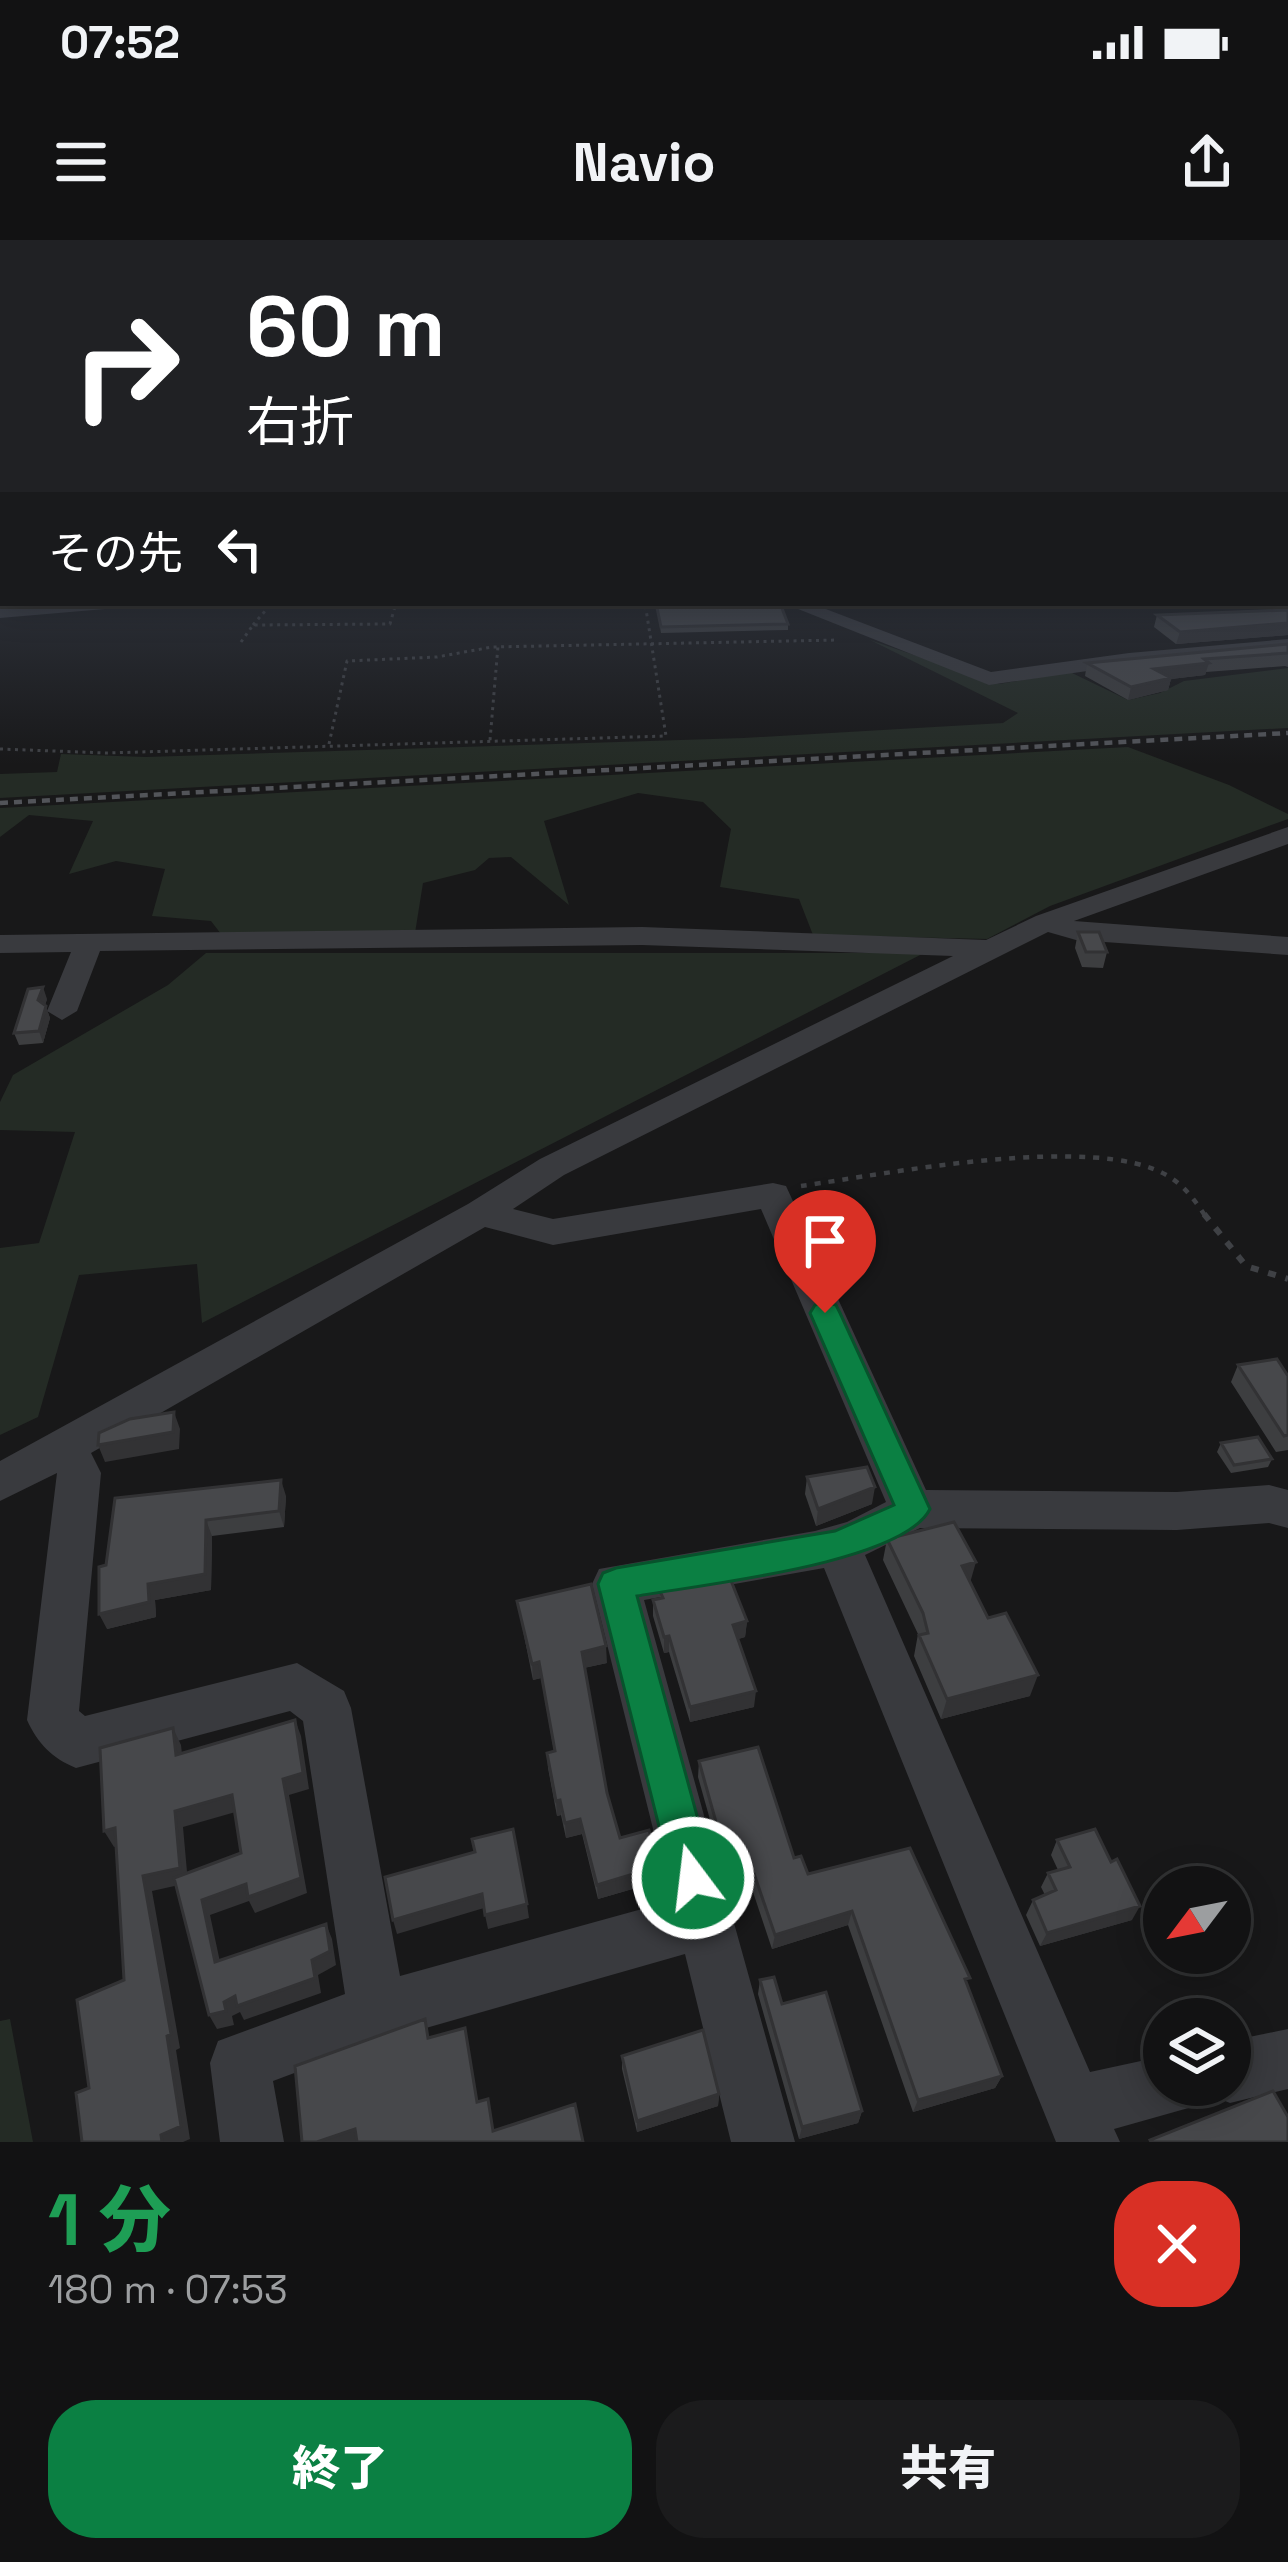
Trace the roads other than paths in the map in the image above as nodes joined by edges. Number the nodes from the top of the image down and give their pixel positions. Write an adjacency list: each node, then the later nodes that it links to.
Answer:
1 (69, 606): 3 (street)
2 (801, 606): 4 (street)
3 (0, 612)
4 (1288, 645)
5 (1288, 835): 6 (street)
6 (1046, 922): 9 (street); 10 (street)
7 (89, 943): 8 (street); 10 (street); 11 (street)
8 (0, 944)
9 (1288, 946)
10 (986, 950): 12 (street)
11 (62, 1011)
12 (481, 1214): 13 (street); 15 (street)
13 (65, 1446): 14 (street); 19 (street)
14 (0, 1483)
15 (913, 1509): 16 (street); 17 (street)
16 (1288, 1509)
17 (838, 1546): 18 (street); 23 (street)
18 (705, 1920): 19 (street); 25 (street)
19 (377, 2012): 24 (street)
20 (1288, 2059): 21 (street)
21 (1251, 2067)
22 (1143, 2097): 23 (street)
23 (1081, 2124)
24 (252, 2142)
25 (763, 2142)

